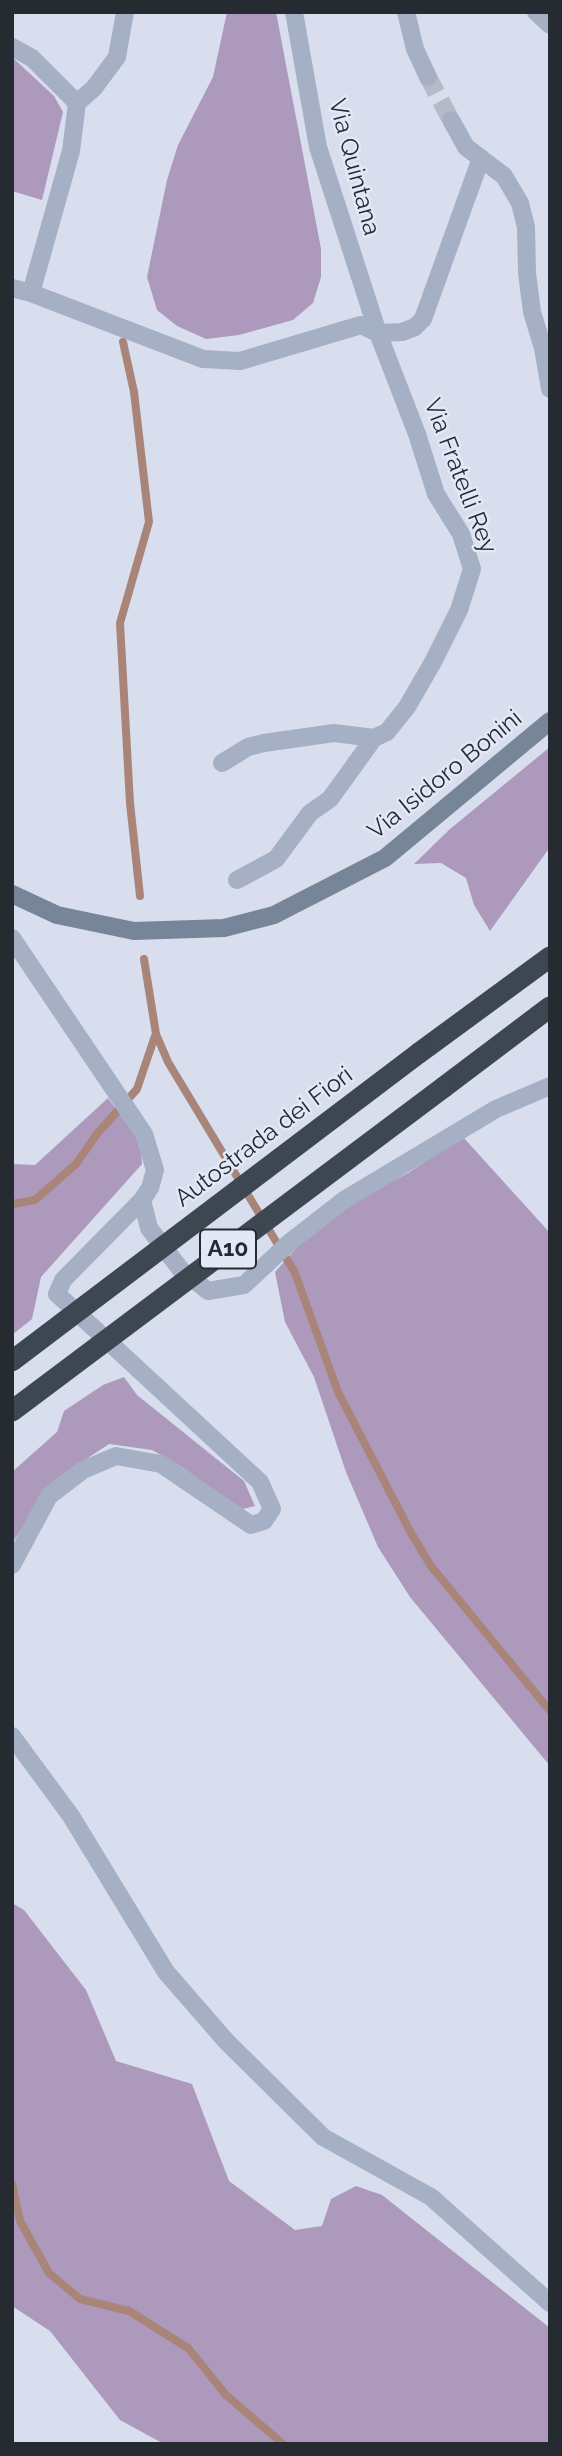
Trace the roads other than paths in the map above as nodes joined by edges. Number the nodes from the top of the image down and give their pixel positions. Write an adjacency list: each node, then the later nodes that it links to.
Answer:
1 (125, 12): 8 (street)
2 (294, 12): 13 (street, Via Quintana)
3 (406, 12): 7 (street)
4 (536, 12): 5 (street)
5 (550, 25)
6 (12, 47): 8 (street)
7 (428, 77)
8 (77, 103): 12 (street)
9 (451, 120): 10 (street)
10 (481, 158): 13 (street); 14 (street)
11 (12, 288): 12 (street)
12 (31, 293): 13 (street)
13 (379, 333): 16 (street, Via Fratelli Rey)
14 (550, 388)
15 (550, 721): 19 (street, Via Isidoro Bonini)
16 (374, 738): 17 (street); 18 (street, Via Fratelli Rey)
17 (222, 763)
18 (237, 880)
19 (12, 894)
20 (12, 938): 24 (street)
21 (550, 957): 25 (highway, Autostrada dei Fiori / A10, bridge)
22 (550, 1007): 26 (highway, A10, bridge)
23 (550, 1086): 24 (street)
24 (142, 1200): 27 (street)
25 (12, 1362)
26 (12, 1411)
27 (12, 1565)
28 (12, 1736): 29 (street)
29 (550, 2304)

